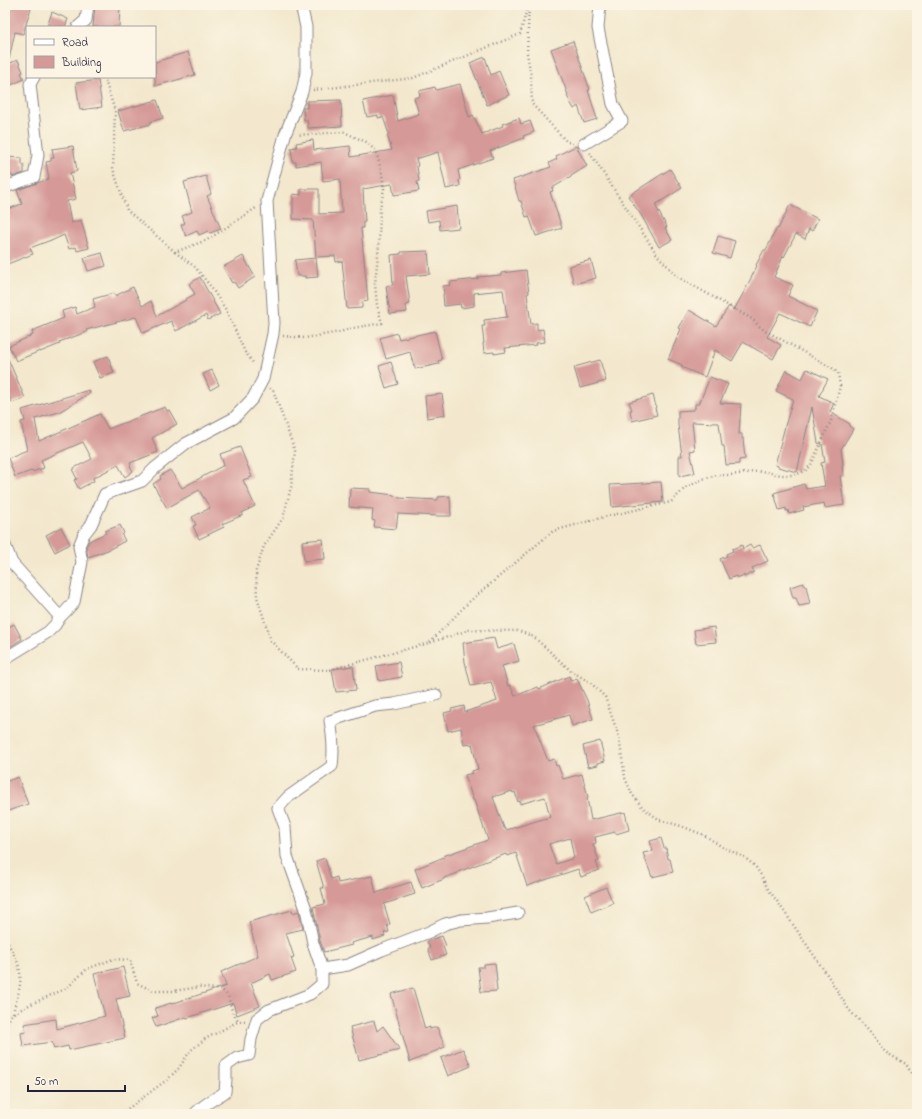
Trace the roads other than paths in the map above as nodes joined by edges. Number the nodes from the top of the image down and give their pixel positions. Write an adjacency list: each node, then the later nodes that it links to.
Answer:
1 (88, 5): 4 (street)
2 (301, 5): 9 (street)
3 (600, 5): 6 (street)
4 (79, 26)
5 (33, 78): 7 (street)
6 (584, 144)
7 (5, 189)
8 (5, 546): 9 (street)
9 (60, 617): 10 (street)
10 (5, 660)
11 (436, 695): 13 (street)
12 (518, 913): 13 (street)
13 (322, 969): 14 (street)
14 (194, 1114)

